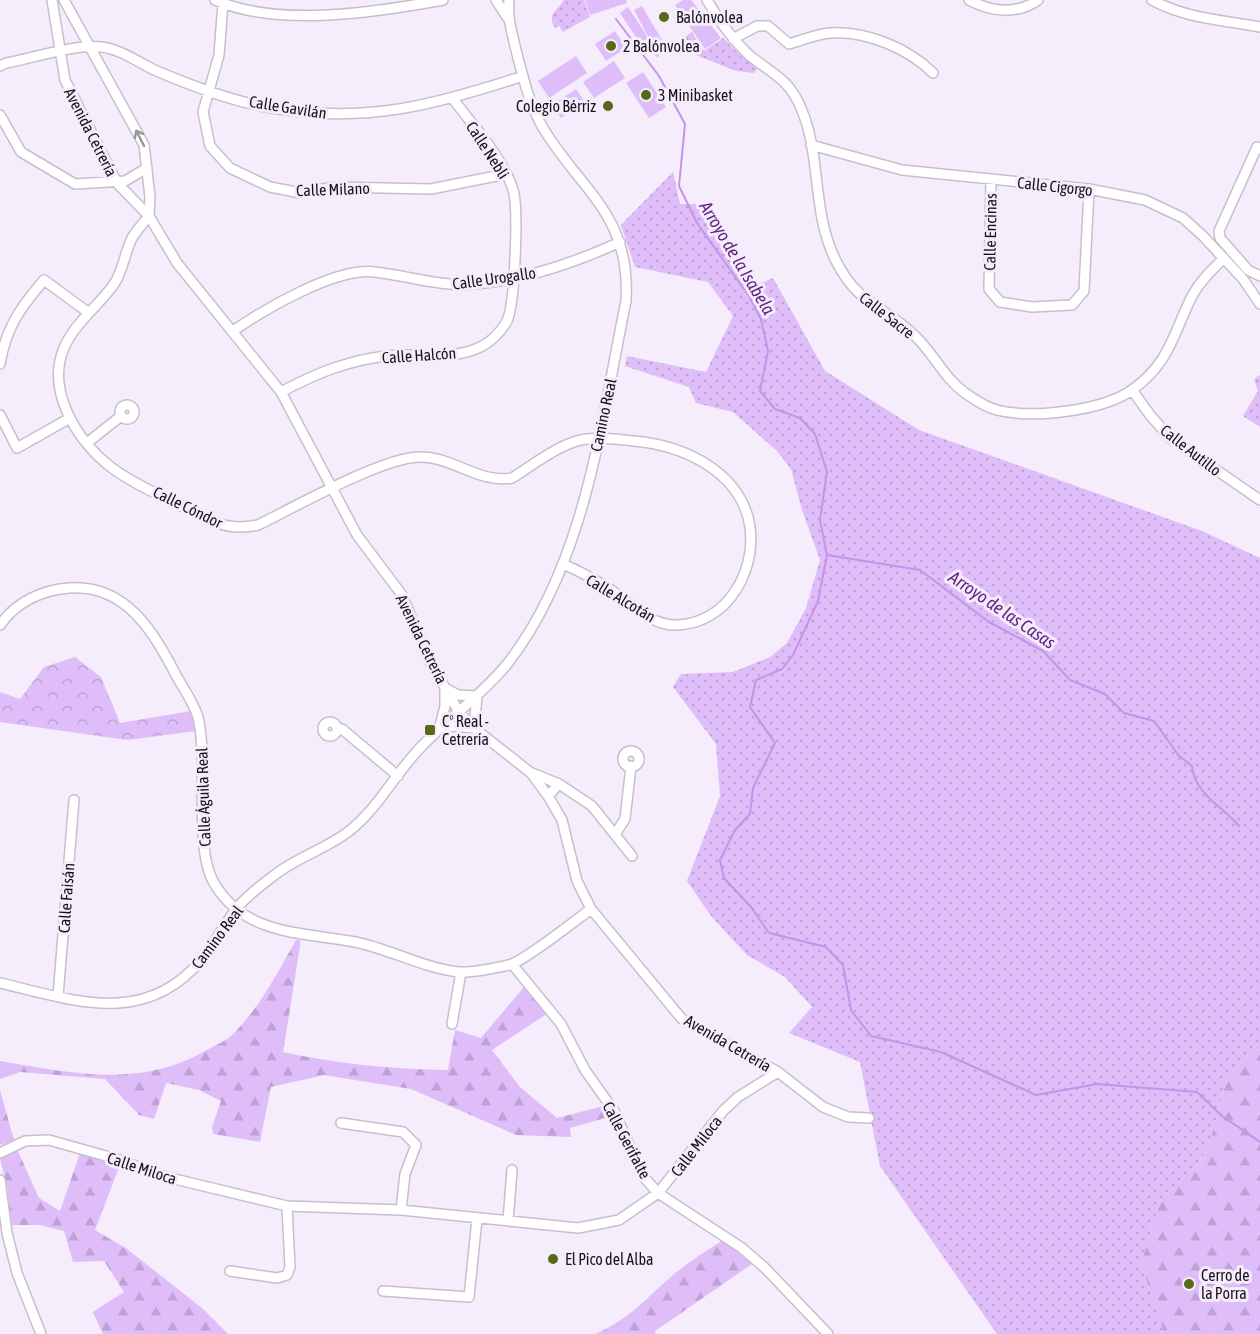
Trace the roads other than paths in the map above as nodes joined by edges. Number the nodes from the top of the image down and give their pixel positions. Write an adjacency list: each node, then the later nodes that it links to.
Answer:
1 (52, 0): 16 (street, Avenida Cetrería)
2 (64, 0): 15 (street)
3 (443, 0): 11 (street)
4 (497, 0): 5 (street); 12 (street, Camino Real)
5 (503, 0)
6 (509, 0): 12 (street, Camino Real)
7 (969, 0): 8 (street)
8 (1038, 0)
9 (1152, 0): 13 (street)
10 (710, 1): 14 (street, Calle Sacre)
11 (219, 2): 20 (street, Calle Milano)
12 (510, 21): 19 (street, Camino Real)
13 (1260, 27)
14 (733, 39): 18 (street); 23 (street, Calle Sacre)
15 (90, 46): 16 (street, Calle Gavilán); 20 (street, Calle Gavilán); 25 (street, one-way to 15)
16 (59, 53): 17 (street, Calle Gavilán); 28 (street, Avenida Cetrería)
17 (0, 66)
18 (933, 73)
19 (523, 76): 21 (street, Calle Gavilán); 31 (street, Camino Real)
20 (207, 90): 21 (street, Calle Gavilán); 26 (street, Calle Milano)
21 (453, 99): 26 (street, Calle Nebli)
22 (0, 115): 28 (street)
23 (810, 145): 27 (street, Calle Cigorgo); 39 (street, Calle Sacre)
24 (1260, 148): 33 (street)
25 (147, 168): 28 (street); 30 (street)
26 (506, 174): 34 (street, Calle Nebli)
27 (991, 181): 29 (street, Calle Cigorgo); 29 (street, Calle Encinas)
28 (117, 183): 30 (street, Avenida Cetrería)
29 (1089, 189): 32 (street, Calle Cigorgo)
30 (149, 216): 36 (street, Calle Cóndor); 37 (street, Avenida Cetrería)
31 (620, 242): 34 (street, Calle Urogallo); 44 (street, Camino Real)
32 (1224, 258): 35 (street, Calle Cigorgo); 39 (street, Calle Sacre)
33 (1260, 276)
34 (514, 277): 37 (street, Calle Urogallo); 40 (street, Calle Halcón)
35 (1259, 300)
36 (89, 313): 38 (street); 43 (street, Calle Cóndor)
37 (233, 331): 40 (street, Avenida Cetrería)
38 (0, 364)
39 (1132, 390): 47 (street, Calle Autillo)
40 (281, 392): 46 (street, Avenida Cetrería)
41 (0, 415): 43 (street)
42 (121, 416): 45 (street)
43 (70, 418): 45 (street, Calle Cóndor)
44 (598, 438): 46 (street, Calle Alcotán); 48 (street, Camino Real); 48 (street, Calle Alcotán)
45 (87, 444): 46 (street, Calle Cóndor)
46 (332, 490): 50 (street, Avenida Cetrería)
47 (1260, 500)
48 (563, 564): 51 (street, Camino Real)
49 (0, 625): 64 (street, Calle Águila Real)
50 (445, 688): 51 (street); 52 (street, Avenida Cetrería); 55 (street)
51 (477, 696): 52 (street, Camino Real); 53 (street)
52 (459, 712): 53 (street, Avenida Cetrería); 55 (street, Camino Real)
53 (474, 728): 55 (street); 57 (street, Avenida Cetrería)
54 (337, 729): 58 (street)
55 (439, 730): 58 (street, Camino Real)
56 (631, 766): 62 (street)
57 (531, 773): 59 (street); 60 (street, Avenida Cetrería)
58 (398, 776): 64 (street, Camino Real)
59 (559, 784): 60 (street); 62 (street)
60 (548, 796): 65 (street, Avenida Cetrería)
61 (74, 800): 69 (street, Calle Faisán)
62 (615, 833): 63 (street)
63 (633, 856)
64 (237, 908): 67 (street, Calle Águila Real); 69 (street, Camino Real)
65 (591, 909): 66 (street, Calle Águila Real); 71 (street, Avenida Cetrería)
66 (512, 964): 67 (street, Calle Águila Real); 77 (street, Calle Gerifalte)
67 (461, 972): 70 (street)
68 (0, 983): 69 (street, Camino Real)
69 (58, 996)
70 (452, 1024)
71 (778, 1072): 72 (street, Avenida Cetrería); 77 (street, Calle Miloca)
72 (869, 1118)
73 (341, 1123): 79 (street)
74 (0, 1154): 78 (street, Calle Miloca)
75 (512, 1170): 81 (street)
76 (0, 1180): 84 (street)
77 (658, 1193): 81 (street, Calle Miloca); 85 (street, Calle Gerifalte)
78 (287, 1206): 79 (street, Calle Miloca); 82 (street)
79 (402, 1210): 80 (street, Calle Miloca)
80 (477, 1219): 81 (street, Calle Miloca); 83 (street)
81 (508, 1221)
82 (230, 1271)
83 (383, 1291)
84 (41, 1334)
85 (828, 1334)

